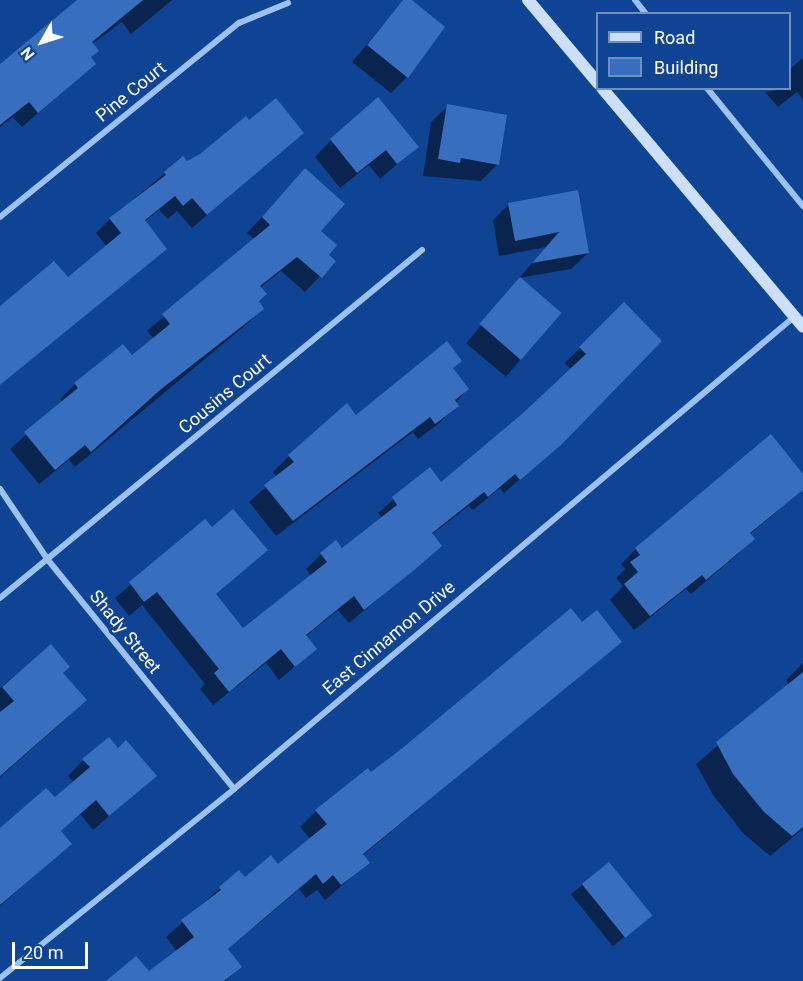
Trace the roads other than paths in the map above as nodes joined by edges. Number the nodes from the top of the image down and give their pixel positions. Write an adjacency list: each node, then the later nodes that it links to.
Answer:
1 (528, 0): 5 (main road)
2 (635, 0): 4 (street)
3 (288, 3): 9 (street, Pine Court)
4 (644, 12)
5 (596, 82)
6 (604, 90): 11 (main road)
7 (709, 90): 8 (street)
8 (803, 206)
9 (0, 217)
10 (422, 250): 14 (street, Cousins Court)
11 (794, 316): 12 (main road); 16 (street, East Cinnamon Drive)
12 (803, 327)
13 (0, 489): 14 (street, Shady Street)
14 (48, 560): 15 (street, Cousins Court); 16 (street, Shady Street)
15 (0, 598)
16 (234, 789): 17 (street, East Cinnamon Drive)
17 (0, 978)

